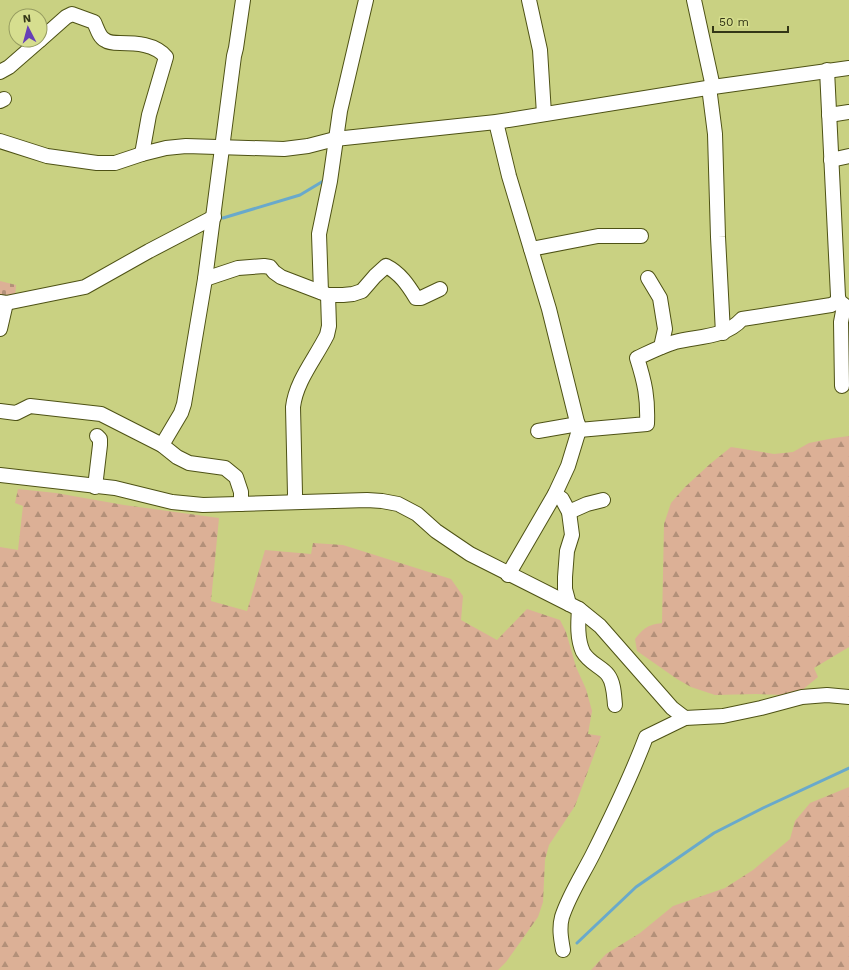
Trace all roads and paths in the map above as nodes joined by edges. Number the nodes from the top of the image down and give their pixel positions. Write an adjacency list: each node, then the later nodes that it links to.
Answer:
1 (243, 0): 17 (street)
2 (366, 0): 15 (street)
3 (529, 0): 12 (street)
4 (694, 0): 10 (street)
5 (48, 33): 18 (street)
6 (31, 48): 9 (street)
7 (849, 68): 8 (street)
8 (827, 70): 10 (street); 13 (street)
9 (0, 72)
10 (711, 87): 12 (street); 31 (street)
11 (849, 112): 13 (street)
12 (544, 114): 14 (street)
13 (829, 115): 20 (street)
14 (496, 122): 15 (street); 23 (street)
15 (335, 139): 17 (street); 27 (street)
16 (0, 141): 18 (street)
17 (222, 146): 18 (street); 21 (street)
18 (142, 154)
19 (849, 156): 20 (street)
20 (831, 160): 29 (street)
21 (214, 217): 24 (street); 28 (street)
22 (641, 236): 23 (street)
23 (531, 249): 35 (street)
24 (205, 278): 27 (street); 38 (street)
25 (648, 278): 32 (street)
26 (440, 289): 27 (street)
27 (325, 293): 43 (street)
28 (3, 303): 30 (street)
29 (844, 305): 31 (street); 33 (street)
30 (0, 329)
31 (723, 333): 32 (street)
32 (661, 347): 35 (street)
33 (842, 386)
34 (0, 411): 38 (street)
35 (578, 427): 36 (street); 41 (street)
36 (538, 431)
37 (97, 436): 40 (street)
38 (162, 445): 44 (street)
39 (0, 475): 40 (street)
40 (95, 487): 44 (street)
41 (555, 494): 45 (street); 46 (street)
42 (603, 500): 45 (street)
43 (294, 502): 44 (street); 46 (street)
44 (241, 504)
45 (569, 512): 47 (street)
46 (508, 574): 47 (street)
47 (574, 606): 49 (street); 50 (street)
48 (849, 697): 50 (street)
49 (615, 705)
50 (685, 718): 51 (street)
51 (563, 950)

